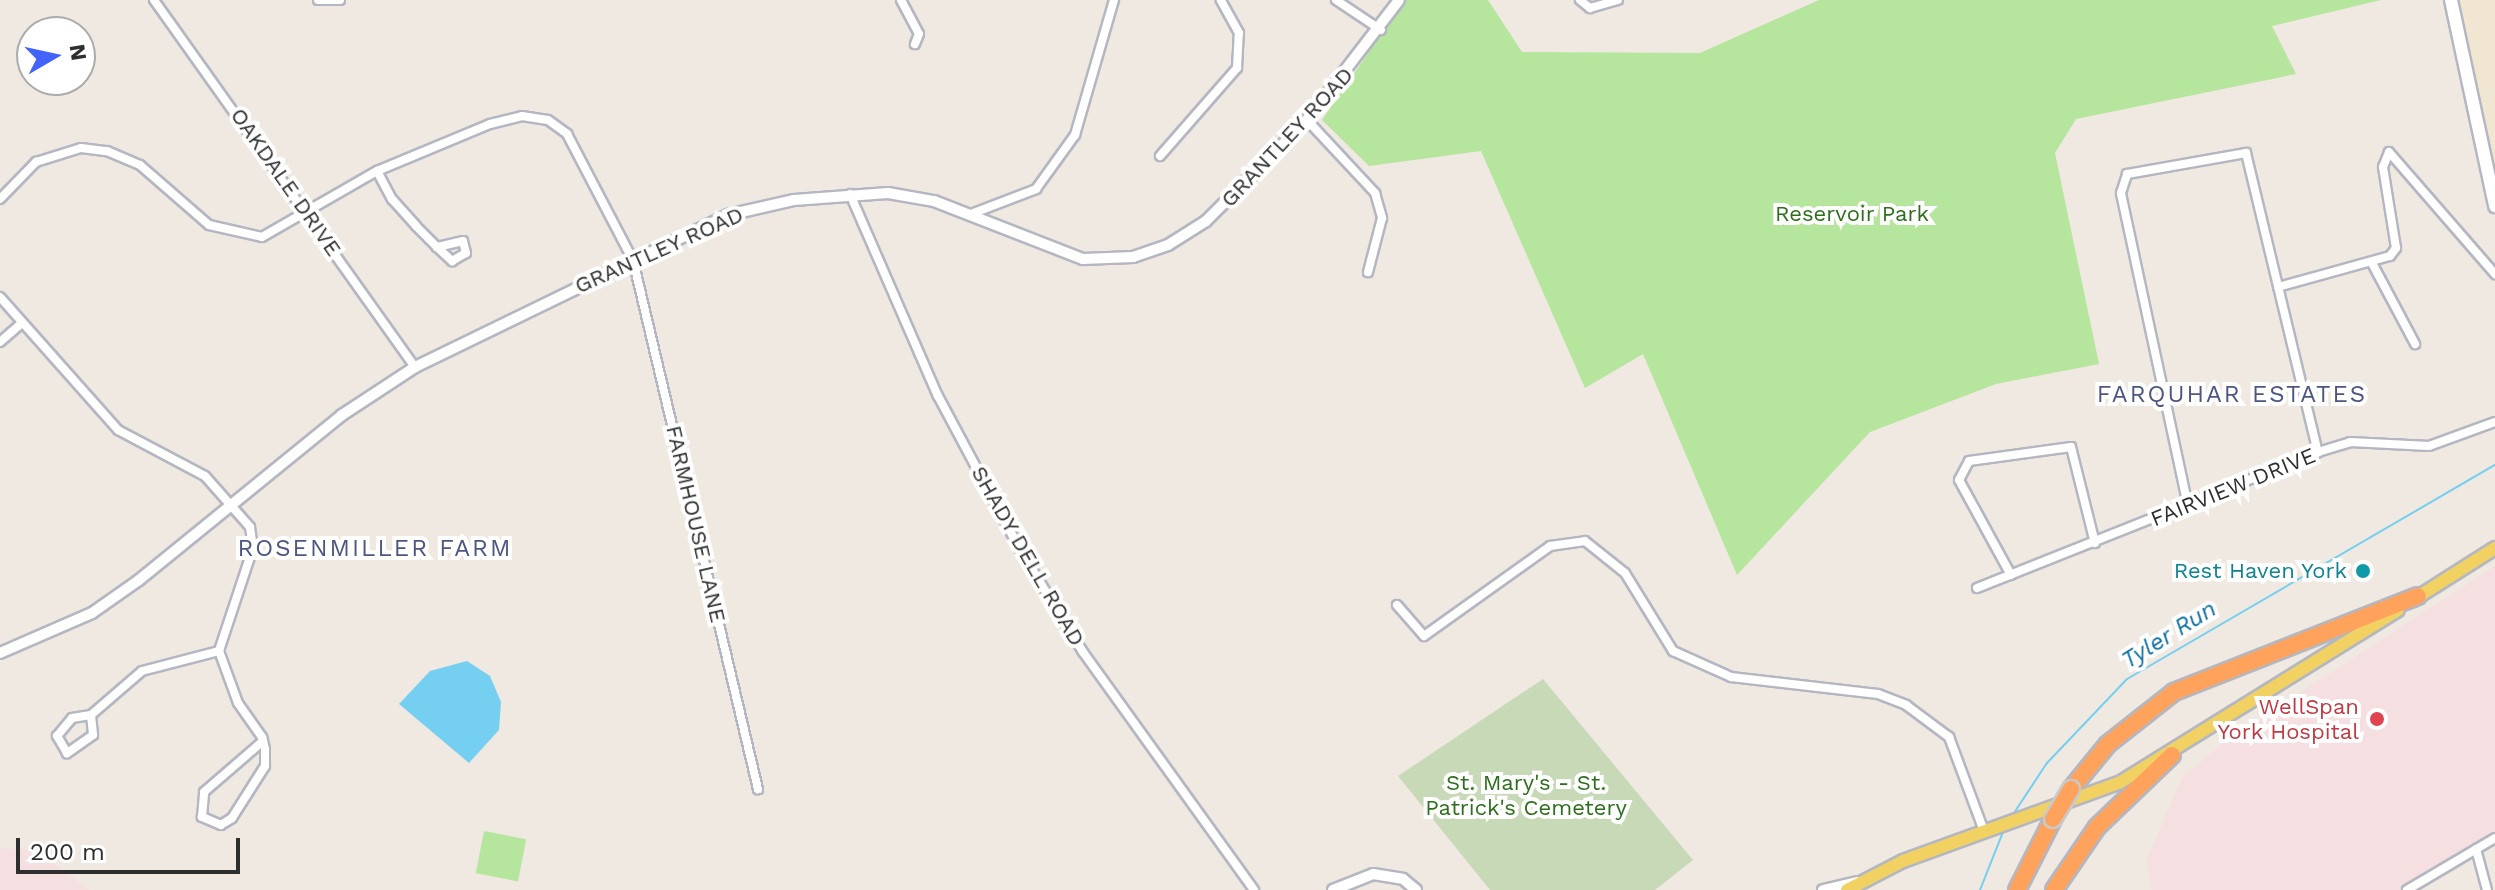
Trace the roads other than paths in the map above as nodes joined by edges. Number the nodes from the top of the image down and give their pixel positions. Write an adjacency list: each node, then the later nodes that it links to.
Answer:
1 (154, 0): 20 (street, OAKDALE DRIVE)
2 (318, 0): 3 (street)
3 (340, 0)
4 (901, 0): 13 (street)
5 (1114, 0): 21 (street)
6 (1221, 0): 15 (street)
7 (1336, 0): 12 (street)
8 (1399, 0): 12 (street, GRANTLEY ROAD)
9 (1580, 0): 10 (street)
10 (1618, 0)
11 (2451, 0): 19 (main road)
12 (1381, 31): 14 (street, GRANTLEY ROAD)
13 (915, 44)
14 (1307, 120): 21 (street, GRANTLEY ROAD); 25 (street)
15 (1160, 156)
16 (377, 171): 20 (street, FARMHOUSE LANE); 22 (street); 23 (street, FARMHOUSE LANE)
17 (850, 194): 21 (street, GRANTLEY ROAD); 23 (street, GRANTLEY ROAD); 53 (street, SHADY DELL ROAD)
18 (0, 199): 20 (street, FARMHOUSE LANE)
19 (2495, 206)
20 (308, 213): 32 (street, OAKDALE DRIVE)
21 (971, 214)
22 (437, 247)
23 (633, 260): 32 (street, GRANTLEY ROAD); 48 (street, FARMHOUSE LANE)
24 (2372, 263): 26 (street); 27 (street); 31 (street)
25 (1368, 272)
26 (2495, 274)
27 (2278, 287): 34 (street); 36 (street)
28 (0, 297): 29 (street)
29 (21, 324): 30 (street); 35 (street)
30 (0, 342)
31 (2415, 344)
32 (415, 367): 35 (street, GRANTLEY ROAD)
33 (2495, 422): 34 (street, FAIRVIEW DRIVE)
34 (2318, 452): 36 (street, FAIRVIEW DRIVE)
35 (233, 503): 43 (street); 44 (street, GRANTLEY ROAD)
36 (2188, 506): 37 (street, FAIRVIEW DRIVE)
37 (2095, 543): 39 (street, FAIRVIEW DRIVE); 39 (street)
38 (2495, 548): 41 (main road)
39 (2011, 575): 40 (street, FAIRVIEW DRIVE)
40 (1977, 588)
41 (2418, 596): 47 (main road); 58 (highway, bridge)
42 (1397, 605): 49 (street)
43 (219, 651): 45 (street); 46 (street)
44 (0, 653)
45 (91, 715): 45 (street)
46 (263, 741): 46 (street)
47 (2172, 755): 49 (main road); 59 (highway)
48 (758, 789)
49 (1984, 831): 52 (main road)
50 (2495, 838): 51 (street)
51 (2476, 849): 60 (street); 61 (street)
52 (1863, 880): 56 (street); 57 (main road)
53 (1254, 890)
54 (1333, 890): 55 (street)
55 (1416, 890)
56 (1823, 890)
57 (1847, 890)
58 (2017, 890)
59 (2054, 890)
60 (2407, 890)
61 (2487, 890)

